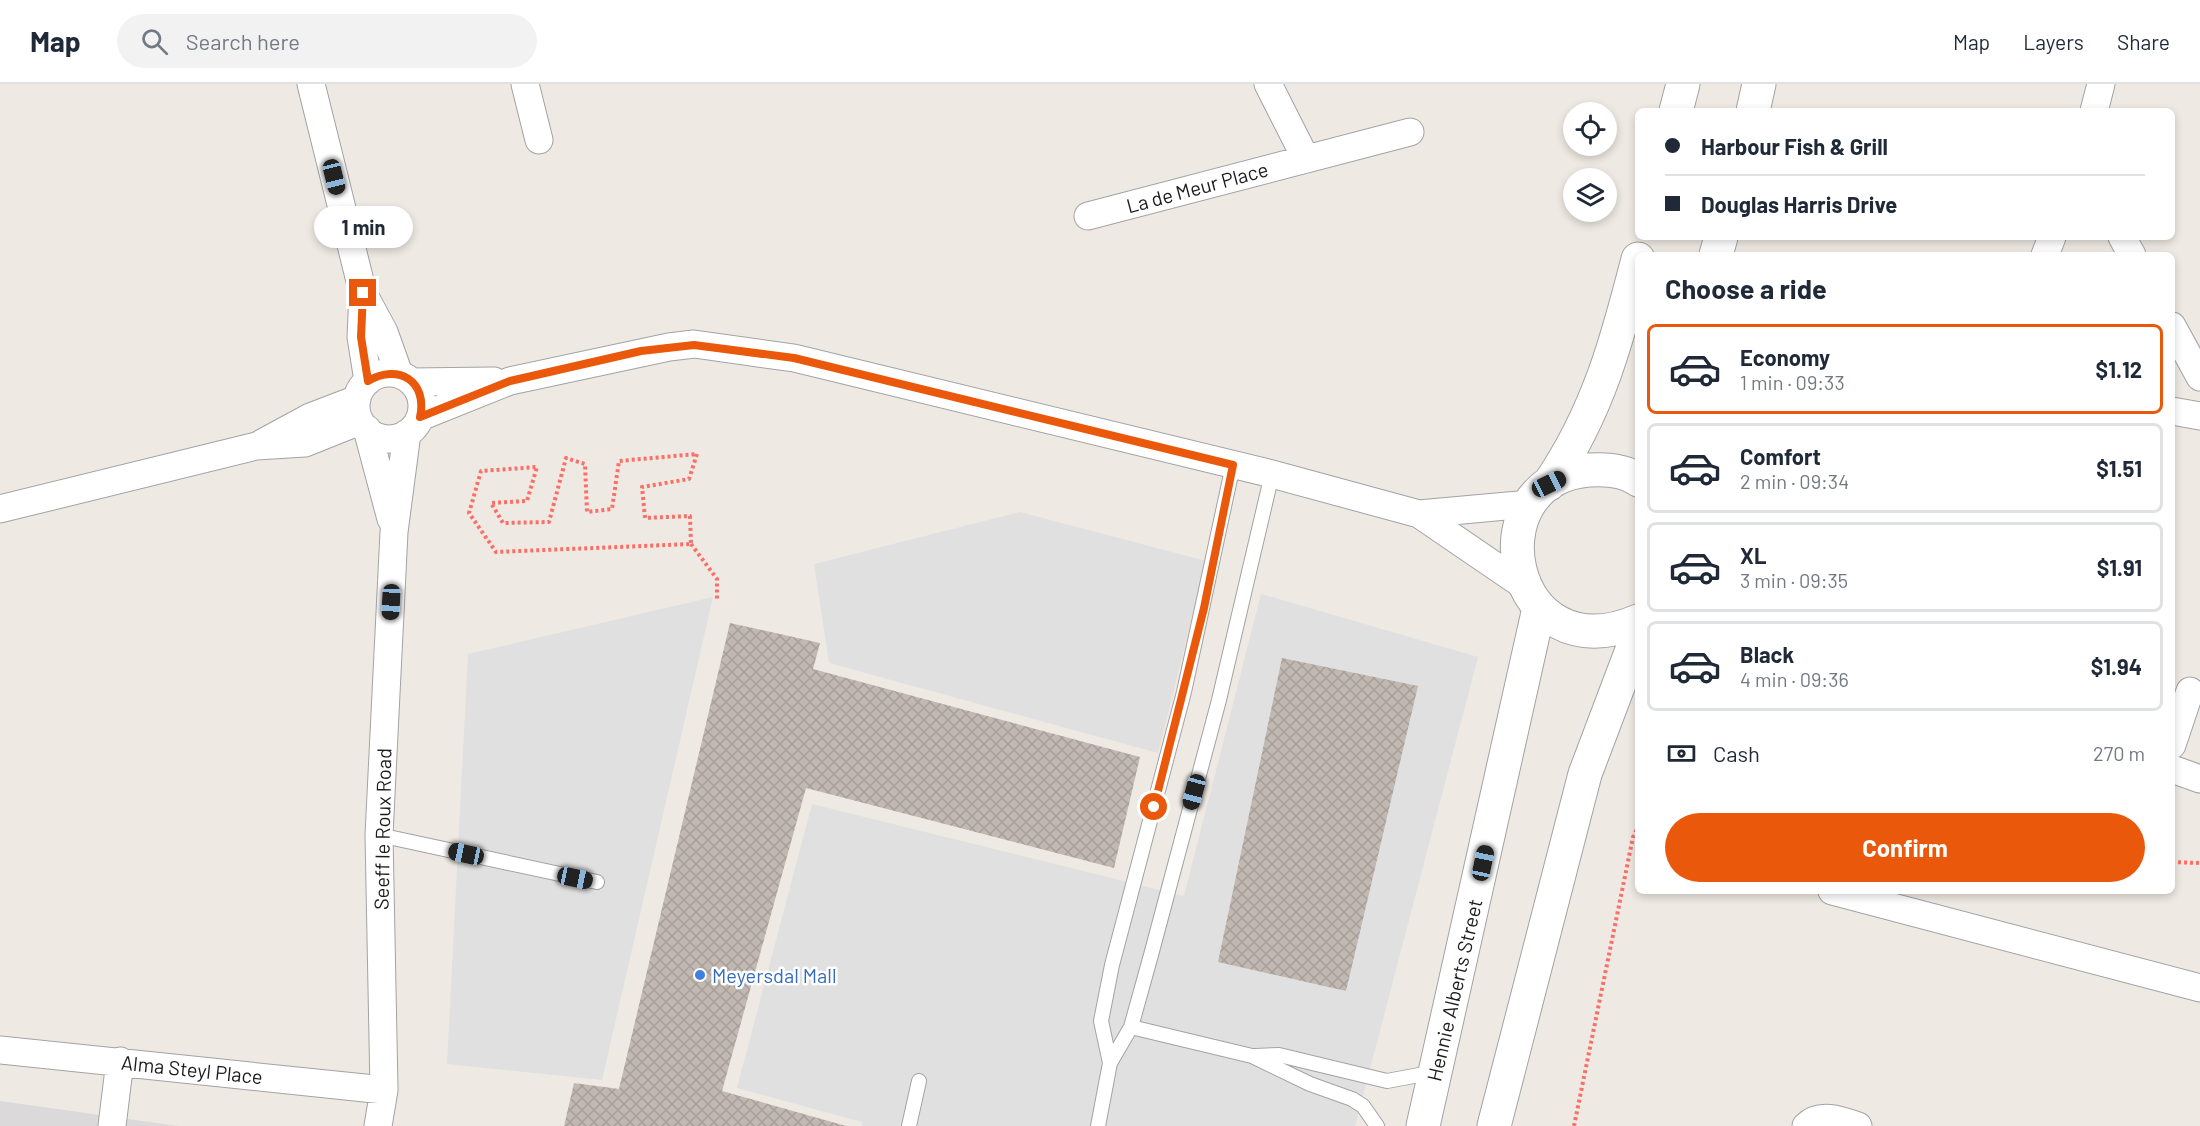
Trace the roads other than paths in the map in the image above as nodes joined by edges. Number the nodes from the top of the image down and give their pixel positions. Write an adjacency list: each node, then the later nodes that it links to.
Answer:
1 (311, 84): 15 (street)
2 (525, 84): 11 (street)
3 (1268, 84): 12 (street)
4 (1683, 84): 7 (street)
5 (1760, 84): 8 (street)
6 (2101, 84): 9 (street)
7 (1677, 108)
8 (1754, 108)
9 (2095, 108)
10 (1410, 132): 12 (street, La de Meur Place)
11 (539, 140)
12 (1306, 159): 13 (street, La de Meur Place)
13 (1088, 216)
14 (1635, 271): 27 (street, Hennie Alberts Street)
15 (363, 293): 18 (street); 20 (street, Seeff le Roux Road)
16 (2175, 331): 17 (street)
17 (2200, 377)
18 (405, 378): 19 (street); 20 (street); 23 (street)
19 (510, 381): 23 (street); 24 (street)
20 (363, 407): 23 (street); 28 (street); 30 (street, Seeff le Roux Road)
21 (2175, 412): 22 (street)
22 (2200, 416)
23 (414, 425): 30 (street, Seeff le Roux Road)
24 (1233, 465): 25 (street); 46 (lane)
25 (1272, 474): 29 (street); 42 (lane)
26 (1635, 479): 27 (street)
27 (1539, 494): 29 (street); 31 (street, Hennie Alberts Street)
28 (0, 508)
29 (1419, 514): 31 (street)
30 (394, 532): 38 (street, Seeff le Roux Road)
31 (1531, 597): 32 (street); 47 (street, Hennie Alberts Street)
32 (1635, 622)
33 (1635, 642): 56 (street)
34 (2187, 691): 35 (street)
35 (2175, 734)
36 (2175, 770): 37 (street)
37 (2200, 779)
38 (379, 835): 39 (lane); 49 (street, Seeff le Roux Road)
39 (597, 882)
40 (1843, 894): 41 (street)
41 (2200, 988)
42 (1131, 1028): 44 (lane); 46 (lane)
43 (0, 1050): 45 (street, Alma Steyl Place)
44 (1252, 1056): 47 (lane); 54 (lane)
45 (120, 1062): 49 (street, Alma Steyl Place); 50 (street)
46 (1110, 1063): 53 (lane)
47 (1437, 1071): 55 (street, Hennie Alberts Street)
48 (919, 1081): 52 (lane)
49 (384, 1090): 51 (street, Seeff le Roux Road)
50 (112, 1126)
51 (378, 1126)
52 (909, 1126)
53 (1098, 1126)
54 (1377, 1126)
55 (1423, 1126)
56 (1494, 1126)
57 (1806, 1126): 58 (street)
58 (1858, 1126)

